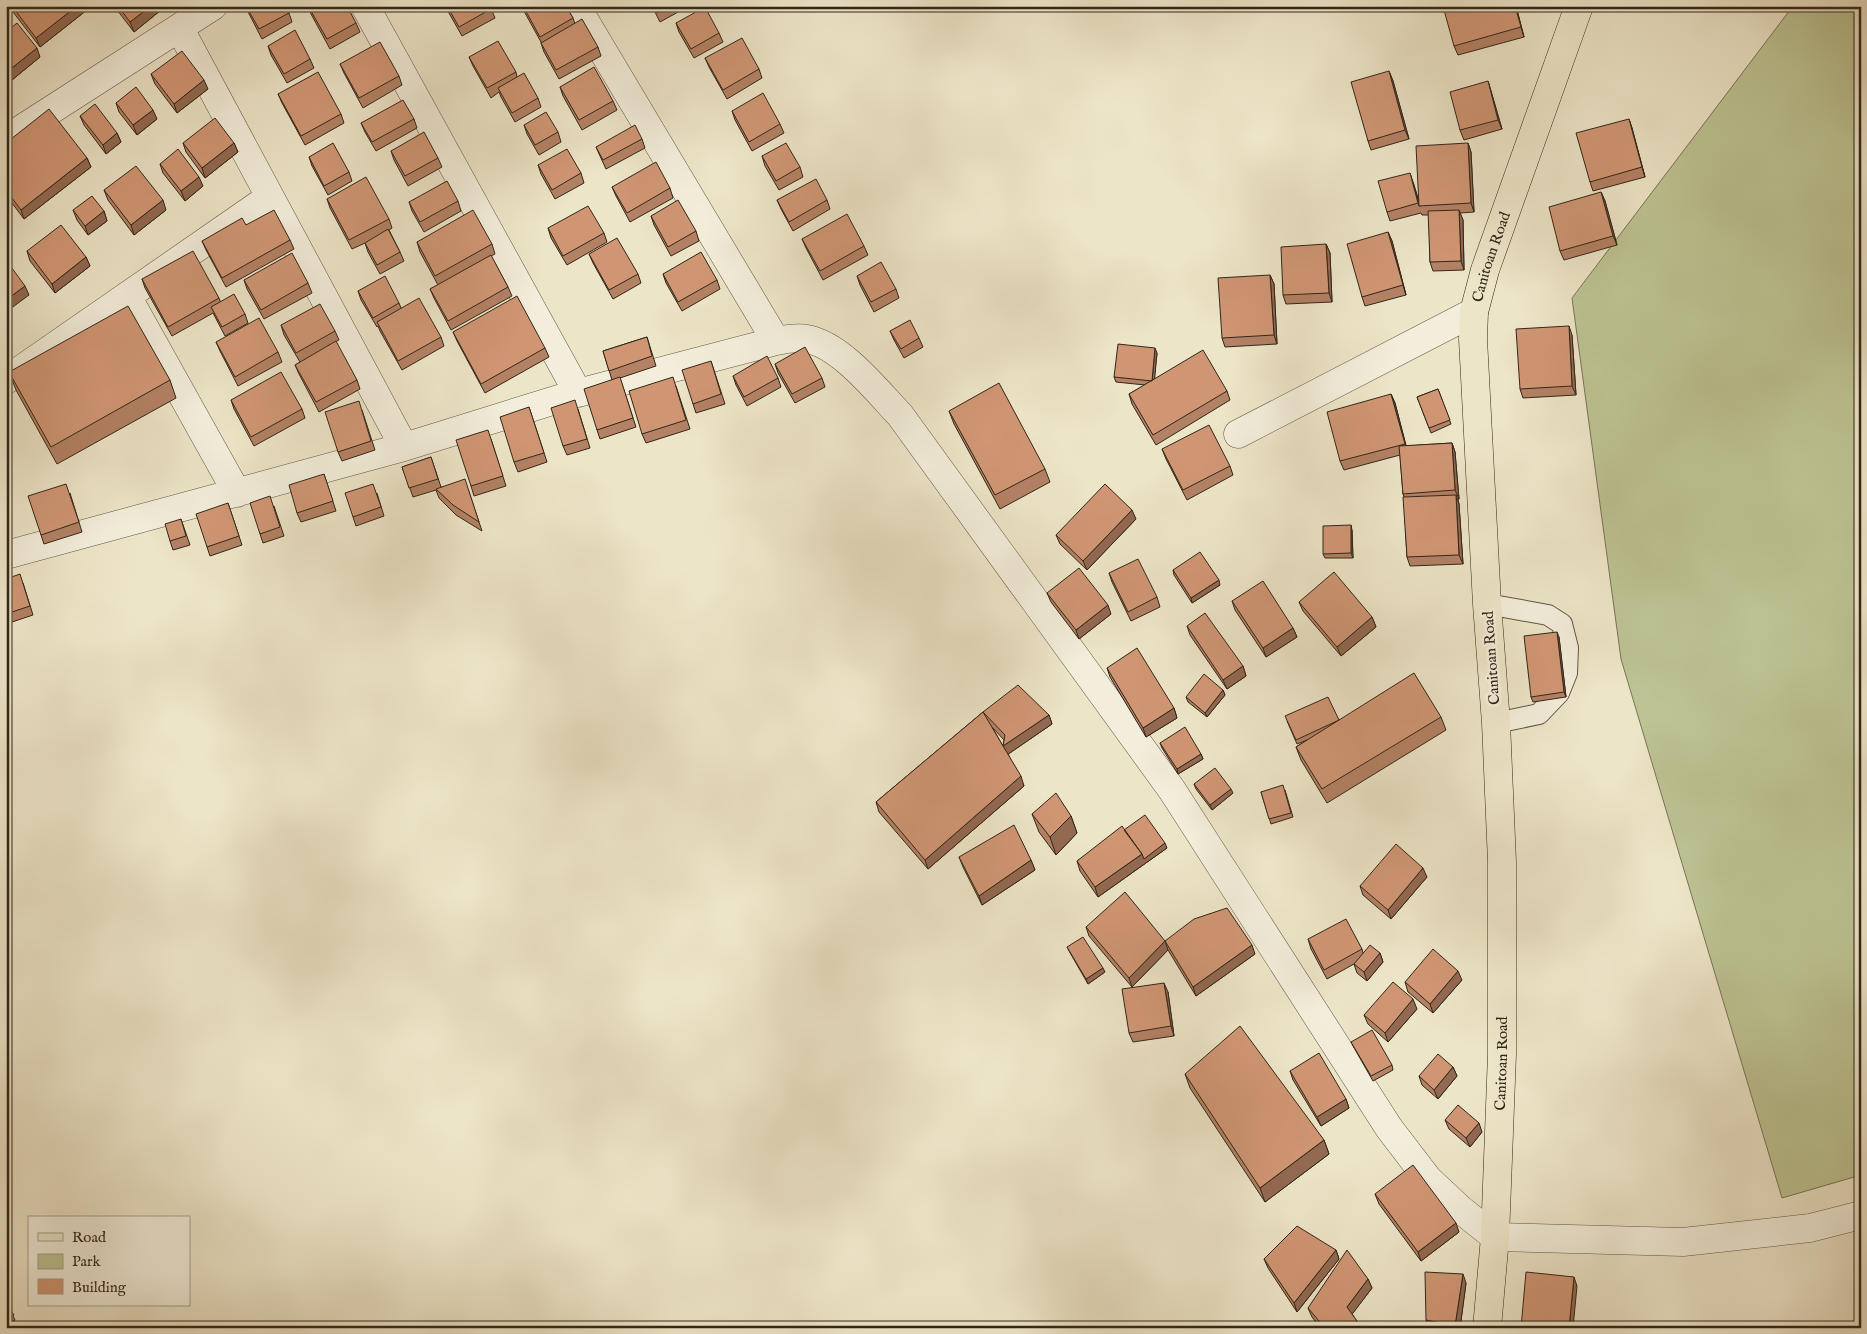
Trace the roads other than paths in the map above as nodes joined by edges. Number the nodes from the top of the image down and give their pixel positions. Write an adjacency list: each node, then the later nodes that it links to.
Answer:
1 (213, 6): 5 (street)
2 (365, 6): 12 (street)
3 (576, 6): 10 (street)
4 (1579, 6): 9 (main road, Canitoan Road)
5 (180, 28): 6 (street); 7 (street)
6 (6, 139)
7 (270, 197): 8 (street); 14 (street)
8 (127, 296): 11 (street); 15 (street)
9 (1474, 312): 13 (street); 17 (main road, Canitoan Road)
10 (776, 341): 12 (street); 20 (street)
11 (6, 380)
12 (578, 393): 14 (street)
13 (1238, 434)
14 (404, 447): 15 (street)
15 (237, 492): 16 (street)
16 (6, 555)
17 (1487, 604): 18 (main road, Canitoan Road); 18 (lane)
18 (1496, 723): 20 (main road, Canitoan Road)
19 (1861, 1215): 20 (street)
20 (1495, 1237): 21 (main road, Canitoan Road)
21 (1487, 1328)

